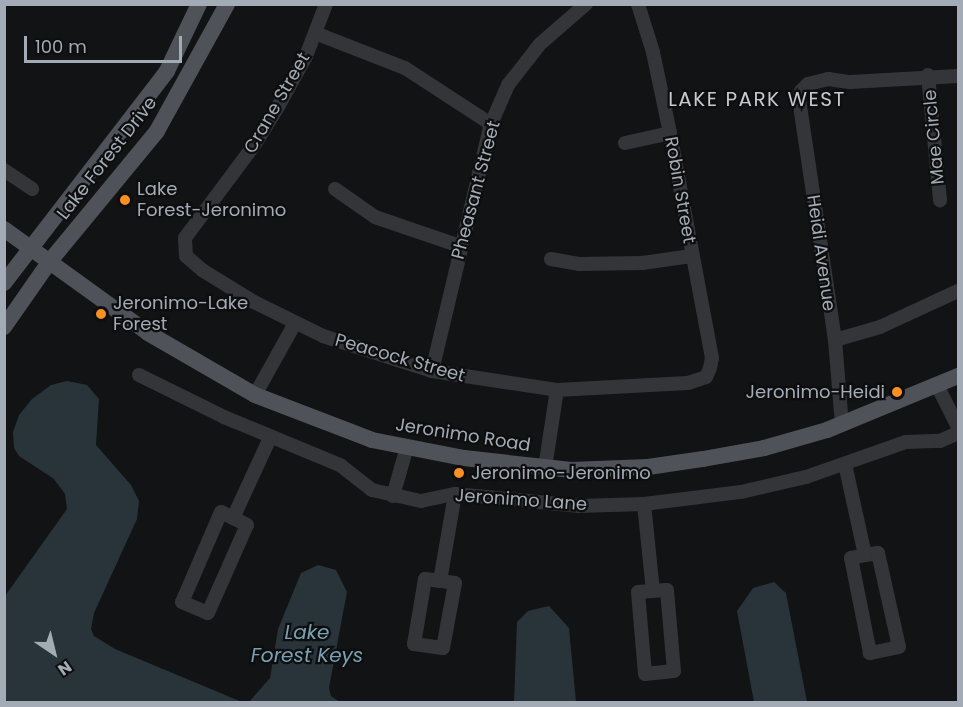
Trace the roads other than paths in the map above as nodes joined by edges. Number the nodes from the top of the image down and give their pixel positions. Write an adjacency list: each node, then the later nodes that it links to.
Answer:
1 (199, 4): 18 (main road, Lake Forest Drive)
2 (227, 4): 22 (main road, Lake Forest Drive)
3 (327, 4): 6 (street, Crane Street)
4 (586, 4): 9 (street, Pheasant Street)
5 (638, 4): 10 (street, Robin Street)
6 (315, 33): 9 (street); 19 (street, Crane Street)
7 (928, 75): 8 (street); 15 (street, Mae Circle); 27 (street, Heidi Avenue)
8 (958, 76)
9 (491, 124): 17 (street, Pheasant Street)
10 (670, 133): 11 (street); 20 (street, Robin Street)
11 (625, 143)
12 (4, 170): 13 (street)
13 (32, 189)
14 (335, 189): 17 (street)
15 (940, 200)
16 (4, 229): 18 (main road, Jeronimo Road)
17 (460, 246): 28 (street, Pheasant Street)
18 (30, 247): 22 (main road, Jeronimo Road); 23 (main road, Lake Forest Drive)
19 (186, 256): 25 (street, Peacock Street)
20 (692, 256): 21 (street); 31 (street, Robin Street)
21 (551, 259)
22 (50, 261): 26 (main road, Lake Forest Drive); 34 (main road, Jeronimo Road)
23 (4, 283)
24 (958, 291): 27 (street)
25 (295, 323): 28 (street, Peacock Street); 34 (street)
26 (4, 327)
27 (835, 340): 35 (street, Heidi Avenue)
28 (432, 371): 33 (street, Peacock Street)
29 (139, 375): 38 (street, Jeronimo Lane)
30 (958, 376): 32 (main road, Jeronimo Road)
31 (706, 377): 33 (street, Peacock Street)
32 (937, 385): 35 (main road, Jeronimo Road); 36 (street)
33 (557, 390): 41 (street)
34 (255, 395): 39 (main road, Jeronimo Road)
35 (842, 425): 41 (main road, Jeronimo Road)
36 (958, 427)
37 (958, 433): 40 (street, Jeronimo Lane)
38 (270, 438): 43 (street, Jeronimo Lane); 45 (street)
39 (407, 447): 41 (main road, Jeronimo Road); 43 (street)
40 (845, 464): 44 (street, Jeronimo Lane); 46 (street)
41 (545, 468)
42 (455, 494): 43 (street, Jeronimo Lane); 44 (street, Jeronimo Lane); 47 (street)
43 (393, 495)
44 (644, 504): 48 (street)
45 (233, 519): 45 (street)
46 (865, 555): 46 (street)
47 (440, 581): 47 (street)
48 (652, 591): 48 (street)

